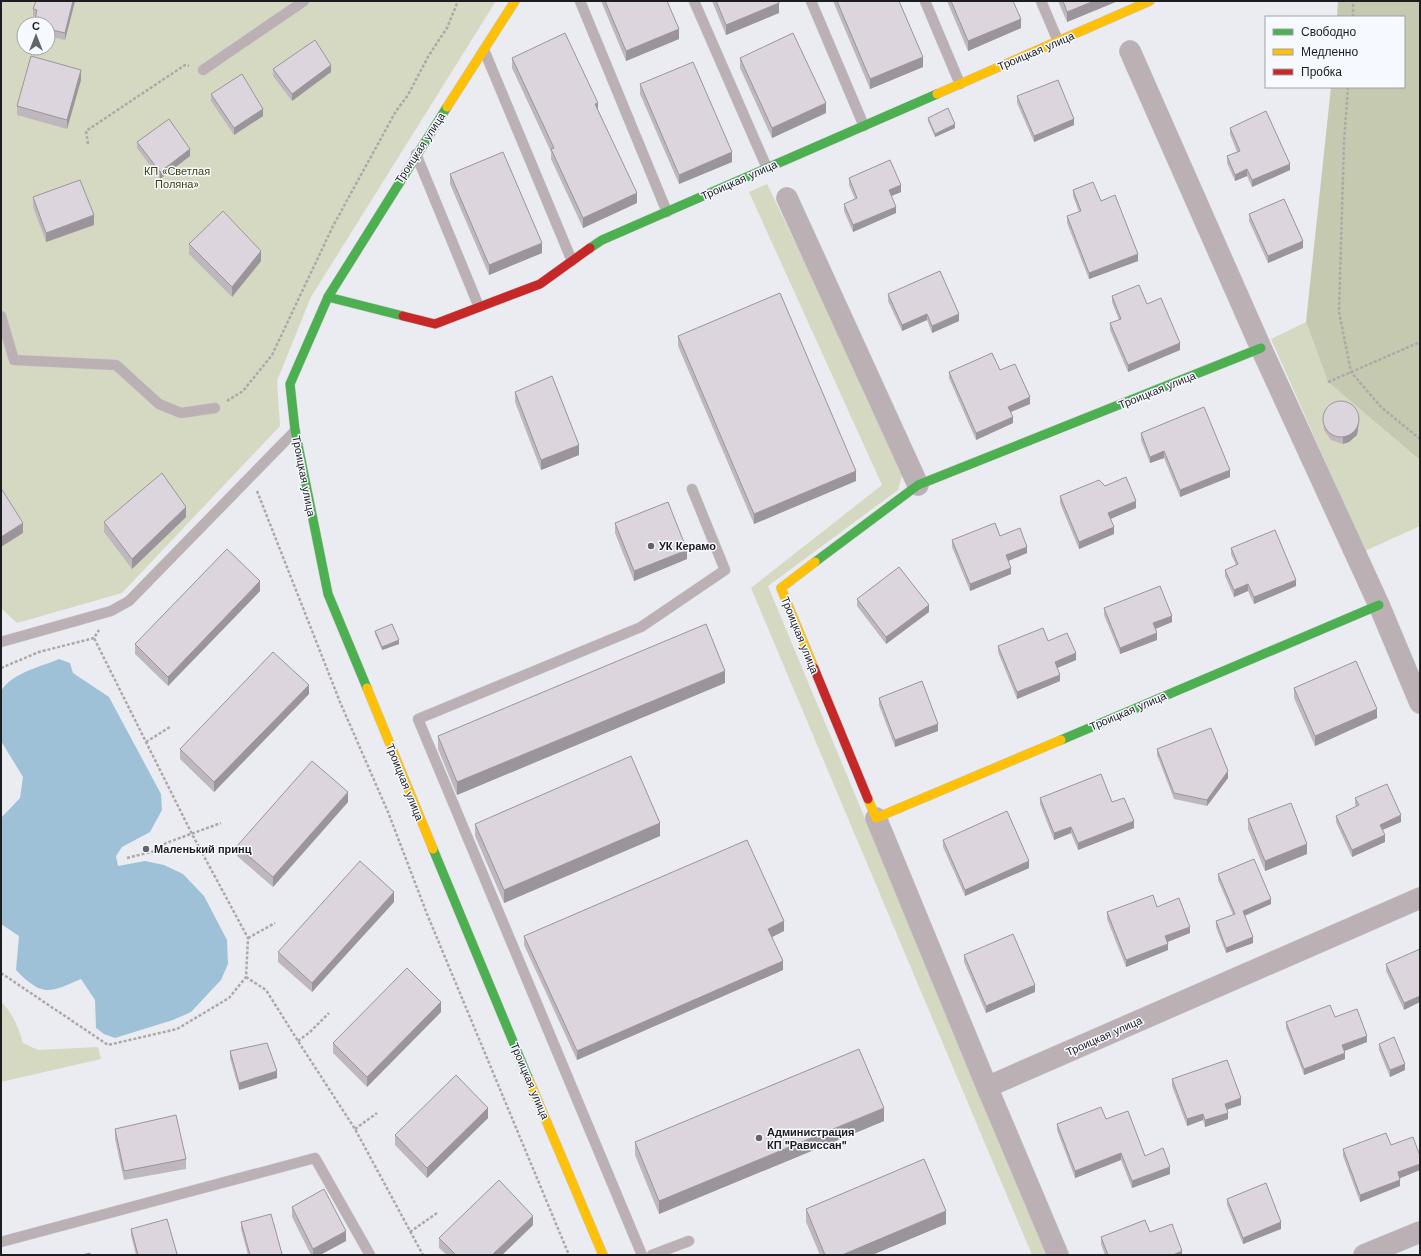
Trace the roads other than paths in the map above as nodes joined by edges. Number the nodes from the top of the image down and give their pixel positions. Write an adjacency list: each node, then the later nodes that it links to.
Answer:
1 (304, 1): 12 (lane)
2 (515, 1): 10 (street, Троицкая улица)
3 (580, 1): 18 (lane)
4 (694, 1): 16 (lane)
5 (811, 1): 14 (lane)
6 (925, 1): 13 (lane)
7 (1041, 1): 9 (lane)
8 (1150, 1): 9 (street, Троицкая улица)
9 (1058, 41): 13 (street, Троицкая улица)
10 (484, 50): 15 (street, Троицкая улица); 19 (lane)
11 (1130, 50): 23 (street)
12 (203, 70)
13 (960, 84): 14 (street, Троицкая улица)
14 (864, 126): 16 (street, Троицкая улица)
15 (416, 154): 20 (street, Троицкая улица); 21 (lane)
16 (766, 168): 18 (street, Троицкая улица)
17 (787, 198): 26 (street)
18 (667, 212): 19 (street, Троицкая улица)
19 (572, 261): 21 (street, Троицкая улица)
20 (328, 297): 21 (street, Троицкая улица); 25 (street, Троицкая улица)
21 (480, 307)
22 (1, 316): 24 (lane)
23 (1261, 348): 26 (street, Троицкая улица); 28 (street)
24 (215, 408)
25 (295, 430): 29 (lane); 38 (street, Троицкая улица)
26 (918, 485): 31 (street, Троицкая улица)
27 (692, 488): 39 (lane)
28 (1379, 605): 30 (street); 31 (street, Троицкая улица)
29 (1, 642)
30 (1420, 703)
31 (876, 818): 33 (street, Троицкая улица)
32 (1420, 898): 33 (street, Троицкая улица)
33 (987, 1087): 41 (street, Троицкая улица)
34 (1420, 1232): 42 (street)
35 (689, 1241): 40 (lane)
36 (1, 1242): 37 (lane)
37 (370, 1255)
38 (603, 1255)
39 (642, 1255)
40 (652, 1255)
41 (1058, 1255)
42 (1364, 1255)

